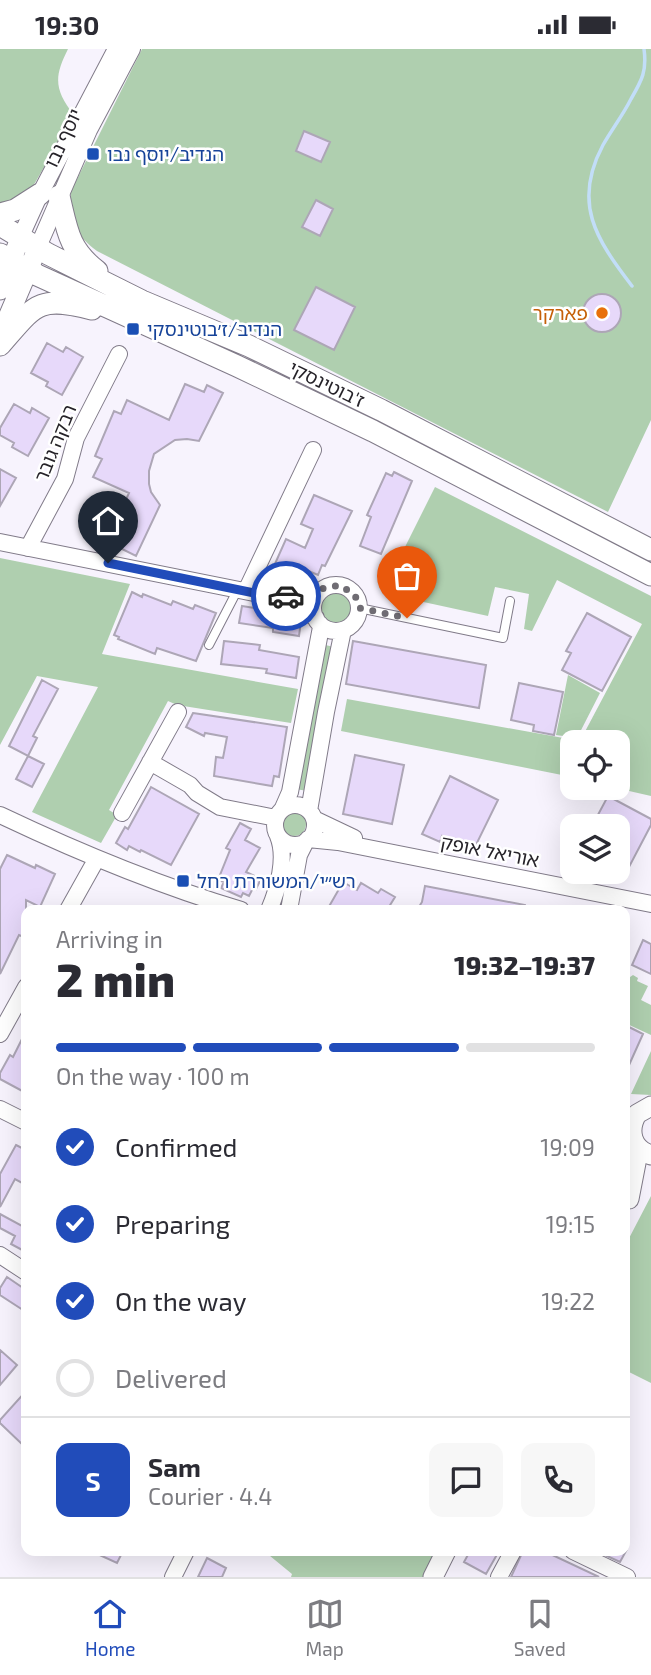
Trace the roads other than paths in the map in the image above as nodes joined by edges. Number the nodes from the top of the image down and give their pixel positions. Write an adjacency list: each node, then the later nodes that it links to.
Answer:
1 (116, 49): 3 (street, יוסף נבו)
2 (132, 49): 3 (street, יוסף נבו)
3 (50, 195): 4 (main road); 6 (street, יוסף נבו); 9 (main road)
4 (0, 214)
5 (0, 225): 6 (main road, ז'בוטינסקי)
6 (29, 241): 7 (street); 9 (main road, ז'בוטינסקי)
7 (13, 261): 8 (street); 9 (main road, ז'בוטינסקי); 10 (street)
8 (0, 290)
9 (137, 310): 11 (main road); 16 (main road, ז'בוטינסקי); 17 (main road, ז'בוטינסקי)
10 (0, 336)
11 (0, 345)
12 (119, 354): 15 (street, רבקה גובר)
13 (313, 450): 19 (street)
14 (0, 543): 15 (street)
15 (28, 548): 19 (street)
16 (651, 550)
17 (651, 575)
18 (323, 589): 20 (street); 22 (street); 23 (street)
19 (242, 590): 20 (street); 25 (lane)
20 (269, 596): 23 (street)
21 (510, 601): 22 (lane)
22 (359, 608): 24 (street)
23 (318, 621): 24 (street); 29 (street)
24 (343, 630): 31 (street)
25 (209, 645)
26 (178, 712): 27 (street)
27 (150, 762): 28 (street); 29 (street)
28 (122, 813)
29 (279, 813): 31 (street); 32 (street)
30 (0, 815): 35 (street)
31 (312, 815): 33 (street); 34 (street, אוריאל אופק)
32 (278, 836): 33 (street); 41 (street)
33 (307, 840): 34 (street, אוריאל אופק); 42 (street)
34 (403, 856): 37 (street, אוריאל אופק)
35 (96, 860): 36 (street); 38 (street)
36 (178, 891): 39 (street); 40 (street)
37 (651, 904)
38 (71, 905)
39 (205, 905)
40 (224, 905)
41 (271, 905)
42 (290, 905)
43 (21, 999): 44 (street)
44 (0, 1034)
45 (630, 1106): 46 (street)
46 (648, 1107): 49 (street)
47 (0, 1109): 48 (street)
48 (21, 1120)
49 (636, 1139): 51 (street)
50 (651, 1166): 52 (street)
51 (630, 1188)
52 (630, 1198)
53 (0, 1255): 54 (street)
54 (21, 1269)
55 (184, 1556): 58 (street)
56 (510, 1556): 59 (street)
57 (583, 1556): 60 (street)
58 (173, 1577)
59 (499, 1577)
60 (627, 1577)

